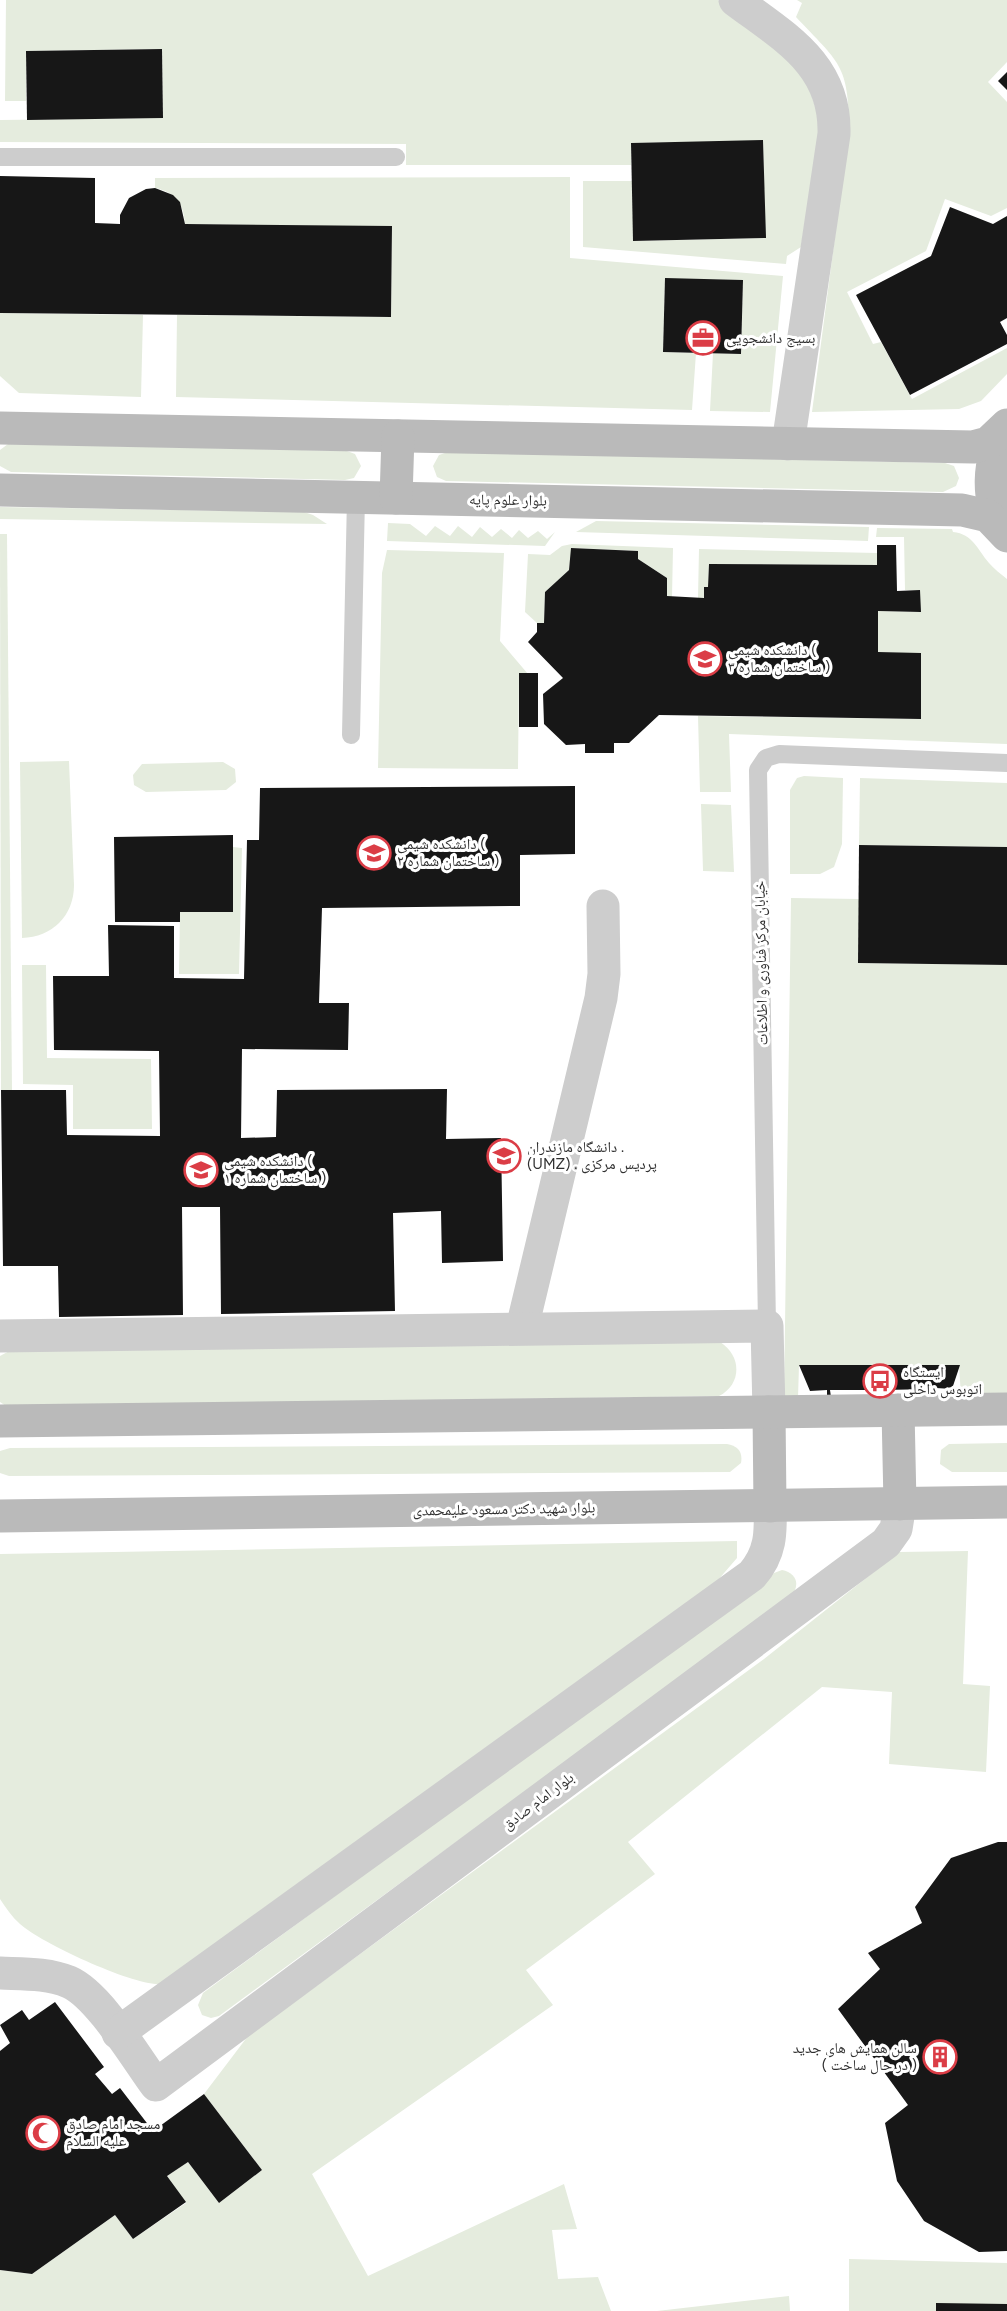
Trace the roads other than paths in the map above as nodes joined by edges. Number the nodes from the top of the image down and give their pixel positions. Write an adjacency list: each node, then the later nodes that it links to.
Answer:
1 (735, 0): 7 (street)
2 (0, 157): 3 (lane)
3 (396, 157)
4 (1007, 426): 7 (main road); 11 (main road)
5 (0, 428): 6 (main road)
6 (398, 436): 7 (main road); 10 (main road)
7 (788, 444)
8 (0, 489): 9 (main road, بلوار علوم پایه)
9 (356, 498): 10 (main road, بلوار علوم پایه); 12 (lane)
10 (396, 498): 11 (main road, بلوار علوم پایه)
11 (1007, 535)
12 (351, 735)
13 (1007, 763): 15 (lane, خیابان مرکز فناوری و اطلاعات)
14 (603, 906): 16 (street)
15 (767, 1326): 16 (street); 20 (street, خیابان مرکز فناوری و اطلاعات)
16 (522, 1328): 17 (street)
17 (0, 1336)
18 (1007, 1409): 19 (main road)
19 (898, 1410): 20 (main road); 23 (main road)
20 (769, 1412): 21 (main road); 24 (main road)
21 (0, 1421)
22 (1007, 1502): 23 (main road, بلوار شهید دکتر مسعود علیمحمدی)
23 (900, 1504): 24 (main road, بلوار شهید دکتر مسعود علیمحمدی); 27 (street, بلوار امام صادق)
24 (770, 1506): 25 (main road, بلوار شهید دکتر مسعود علیمحمدی); 27 (street)
25 (0, 1516)
26 (0, 1973): 27 (street)
27 (118, 2033)

